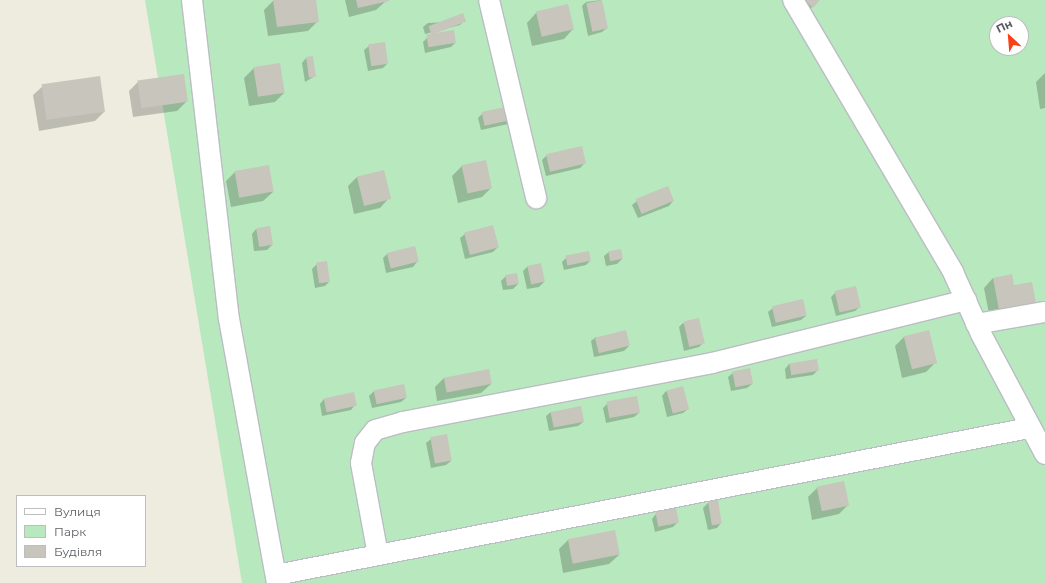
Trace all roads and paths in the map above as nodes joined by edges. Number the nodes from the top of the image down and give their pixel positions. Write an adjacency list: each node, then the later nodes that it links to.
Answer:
1 (192, 0): 11 (street)
2 (489, 0): 4 (street)
3 (794, 0): 5 (street)
4 (536, 198)
5 (966, 300): 7 (street); 10 (street)
6 (1045, 312): 7 (street)
7 (976, 324): 8 (street)
8 (1029, 428): 9 (street); 10 (street)
9 (1045, 454)
10 (378, 555): 11 (street)
11 (277, 579)

